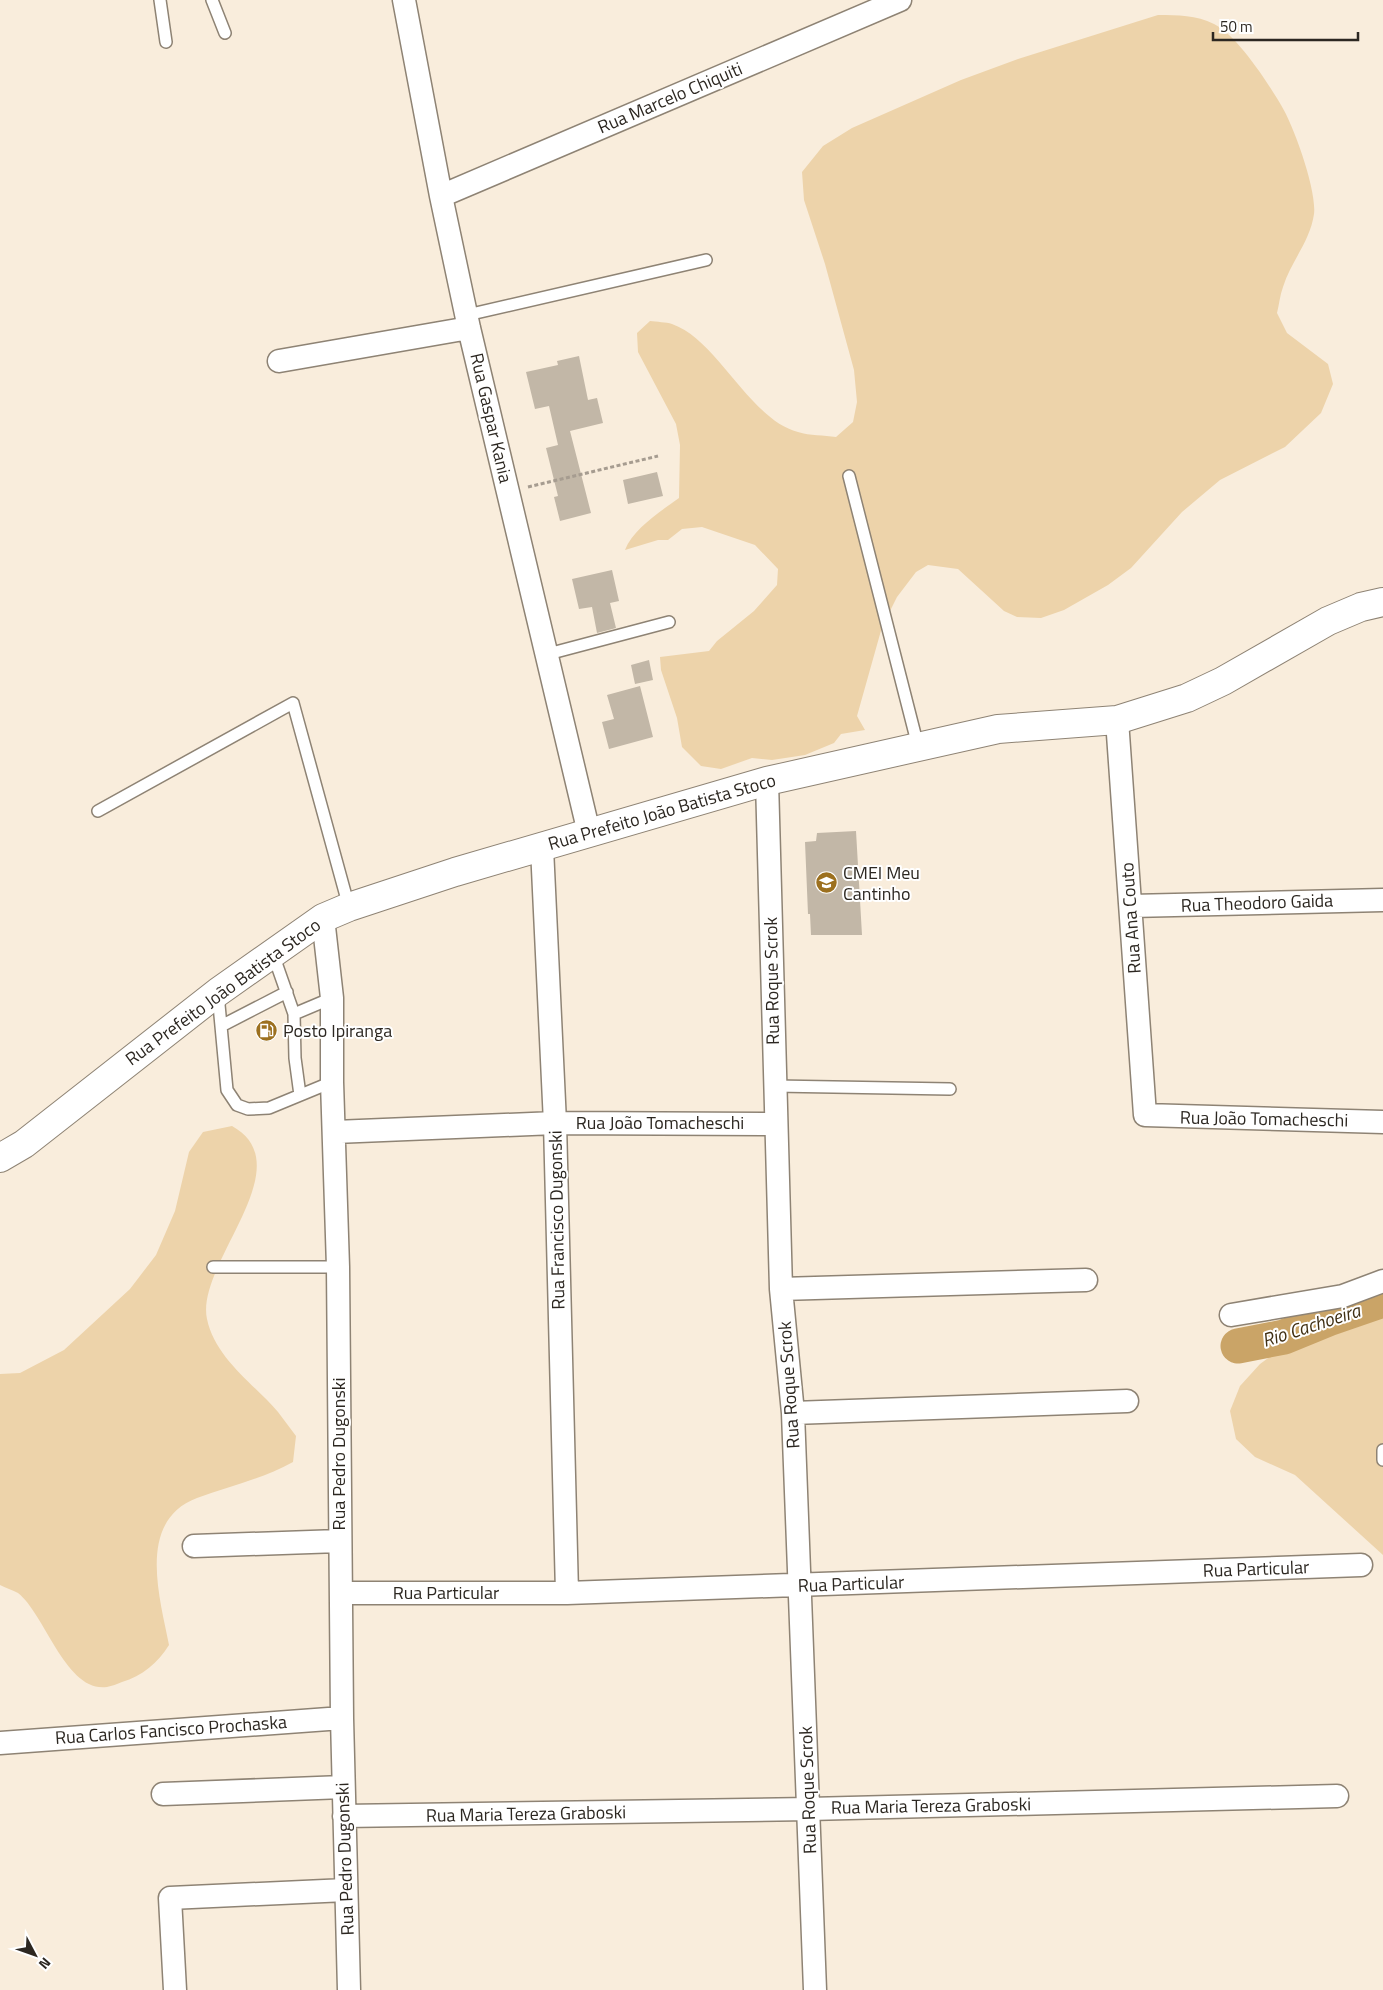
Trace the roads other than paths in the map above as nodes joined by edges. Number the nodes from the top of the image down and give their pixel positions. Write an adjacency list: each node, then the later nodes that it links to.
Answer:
1 (160, 0): 6 (lane)
2 (212, 0): 5 (lane)
3 (404, 0): 7 (street, Rua Gaspar Kania)
4 (900, 0): 7 (street, Rua Marcelo Chiquiti)
5 (225, 33)
6 (166, 42)
7 (441, 196): 9 (street, Rua Gaspar Kania)
8 (706, 260): 9 (lane)
9 (468, 322): 10 (street); 14 (street, Rua Gaspar Kania)
10 (279, 361)
11 (850, 476): 16 (lane)
12 (1383, 602): 15 (main road, Rua Prefeito João Batista Stoco)
13 (669, 622): 14 (lane)
14 (548, 654): 19 (street, Rua Gaspar Kania)
15 (1117, 720): 16 (main road, Rua Prefeito João Batista Stoco); 23 (street, Rua Ana Couto)
16 (918, 746): 17 (main road, Rua Prefeito João Batista Stoco)
17 (767, 781): 19 (main road, Rua Prefeito João Batista Stoco); 32 (street, Rua Roque Scrok)
18 (98, 811): 22 (lane)
19 (589, 833): 20 (main road, Rua Prefeito João Batista Stoco)
20 (542, 848): 22 (main road, Rua Prefeito João Batista Stoco); 37 (street, Rua Francisco Dugonski)
21 (1383, 900): 23 (street, Rua Theodoro Gaida)
22 (349, 906): 24 (main road, Rua Prefeito João Batista Stoco)
23 (1131, 906): 35 (street, Rua Ana Couto)
24 (323, 918): 25 (main road, Rua Prefeito João Batista Stoco); 28 (street, Rua Pedro Dugonski)
25 (273, 954): 26 (main road, Rua Prefeito João Batista Stoco); 27 (lane)
26 (218, 992): 30 (lane); 40 (main road, Rua Prefeito João Batista Stoco)
27 (287, 992): 29 (lane); 30 (lane)
28 (332, 998): 29 (lane); 31 (street, Rua Pedro Dugonski)
29 (294, 1014): 34 (lane)
30 (221, 1026): 34 (lane)
31 (332, 1082): 34 (lane); 39 (street, Rua Pedro Dugonski)
32 (775, 1086): 33 (lane); 38 (street, Rua Roque Scrok)
33 (950, 1089)
34 (300, 1095)
35 (1145, 1116): 36 (street, Rua João Tomacheschi)
36 (1383, 1122)
37 (555, 1123): 38 (street, Rua João Tomacheschi); 39 (street, Rua João Tomacheschi); 56 (street, Rua Francisco Dugonski)
38 (776, 1124): 45 (street, Rua Roque Scrok)
39 (335, 1132): 41 (street, Rua Pedro Dugonski)
40 (0, 1158)
41 (338, 1266): 42 (lane); 51 (street, Rua Pedro Dugonski)
42 (213, 1267)
43 (1086, 1280): 45 (street)
44 (1383, 1281): 46 (street)
45 (781, 1289): 48 (street, Rua Roque Scrok)
46 (1231, 1315)
47 (1127, 1401): 48 (street)
48 (793, 1413): 54 (street, Rua Roque Scrok)
49 (1383, 1450): 50 (lane)
50 (1383, 1460)
51 (339, 1541): 52 (street); 55 (street, Rua Pedro Dugonski)
52 (194, 1546)
53 (1361, 1565): 54 (street, Rua Particular)
54 (801, 1586): 56 (street, Rua Particular); 62 (street, Rua Roque Scrok)
55 (340, 1593): 56 (street, Rua Particular); 57 (street, Rua Pedro Dugonski)
56 (567, 1593)
57 (342, 1718): 58 (street, Rua Carlos Fancisco Prochaska); 59 (street, Rua Pedro Dugonski)
58 (0, 1743)
59 (343, 1788): 60 (street); 63 (street, Rua Pedro Dugonski)
60 (163, 1794)
61 (1337, 1796): 62 (street, Rua Maria Tereza Graboski)
62 (809, 1809): 63 (street, Rua Maria Tereza Graboski); 67 (street, Rua Roque Scrok)
63 (344, 1816): 64 (street, Rua Pedro Dugonski)
64 (346, 1890): 65 (street); 66 (street, Rua Pedro Dugonski)
65 (176, 1990)
66 (349, 1990)
67 (815, 1990)

